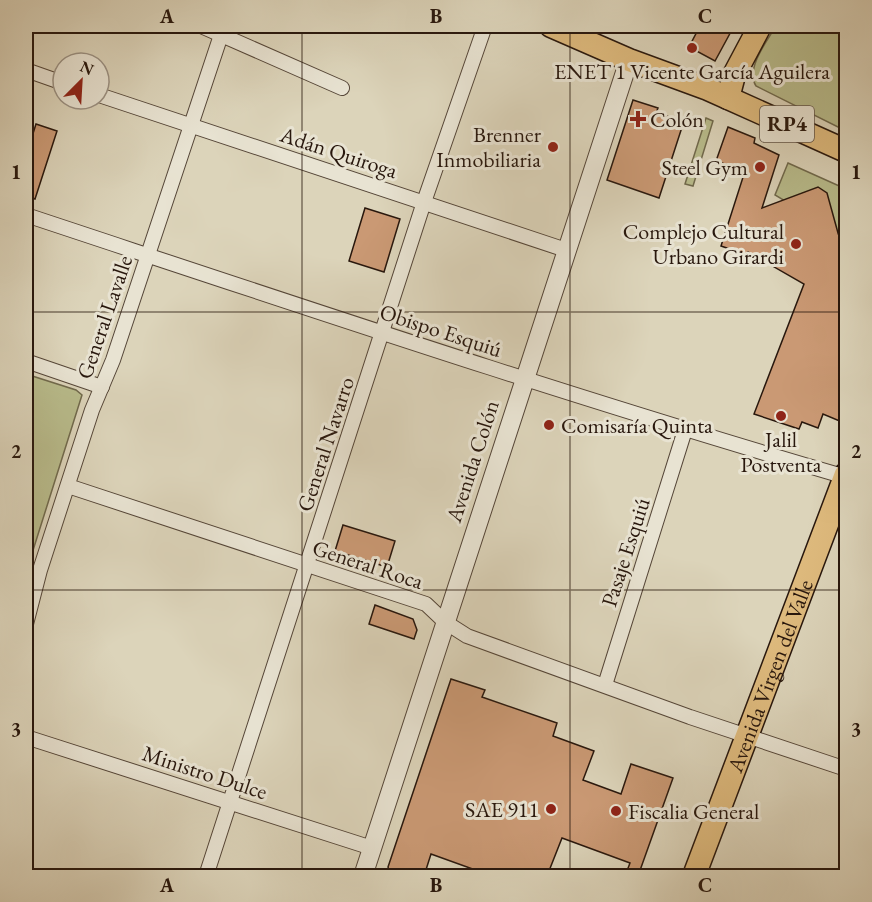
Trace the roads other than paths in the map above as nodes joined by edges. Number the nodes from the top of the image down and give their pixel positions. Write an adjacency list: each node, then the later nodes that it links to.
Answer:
1 (201, 26): 5 (street)
2 (484, 26): 14 (street, General Navarro)
3 (552, 26): 6 (main road, RP4)
4 (760, 26): 10 (main road)
5 (223, 30): 9 (street); 12 (street, General Lavalle)
6 (628, 60): 10 (main road, RP4); 16 (street, Avenida Colón)
7 (26, 70): 8 (street)
8 (51, 79)
9 (342, 88)
10 (728, 98): 13 (main road, RP4)
11 (111, 99): 12 (street, Adán Quiroga)
12 (190, 126): 14 (street, Adán Quiroga); 17 (street, General Lavalle)
13 (846, 151)
14 (424, 202): 16 (street, Adán Quiroga); 18 (street, General Navarro)
15 (26, 214): 17 (street, Obispo Esquiú)
16 (566, 250): 20 (street, Avenida Colón)
17 (147, 255): 18 (street, Obispo Esquiú); 21 (street, General Lavalle)
18 (383, 332): 20 (street, Obispo Esquiú); 25 (street, General Navarro)
19 (26, 361): 21 (street)
20 (524, 380): 22 (street, Obispo Esquiú); 27 (street, Avenida Colón)
21 (102, 387): 24 (street, General Lavalle)
22 (685, 430): 23 (street, Obispo Esquiú); 29 (street, Pasaje Esquiú)
23 (846, 476): 30 (main road, Avenida Virgen del Valle)
24 (68, 486): 25 (street, General Roca); 26 (street, General Lavalle)
25 (308, 566): 27 (street, General Roca); 33 (street, General Navarro)
26 (30, 588): 28 (street, General Lavalle)
27 (445, 622): 29 (street, General Roca); 34 (street, Avenida Colón)
28 (26, 624)
29 (604, 686): 30 (street, General Roca)
30 (747, 736): 32 (street, General Roca); 37 (main road, Avenida Virgen del Valle)
31 (26, 737): 33 (street, Ministro Dulce)
32 (846, 769)
33 (231, 802): 34 (street, Ministro Dulce); 35 (street, General Navarro)
34 (372, 848): 36 (street, Avenida Colón)
35 (206, 876)
36 (363, 876)
37 (694, 876)

